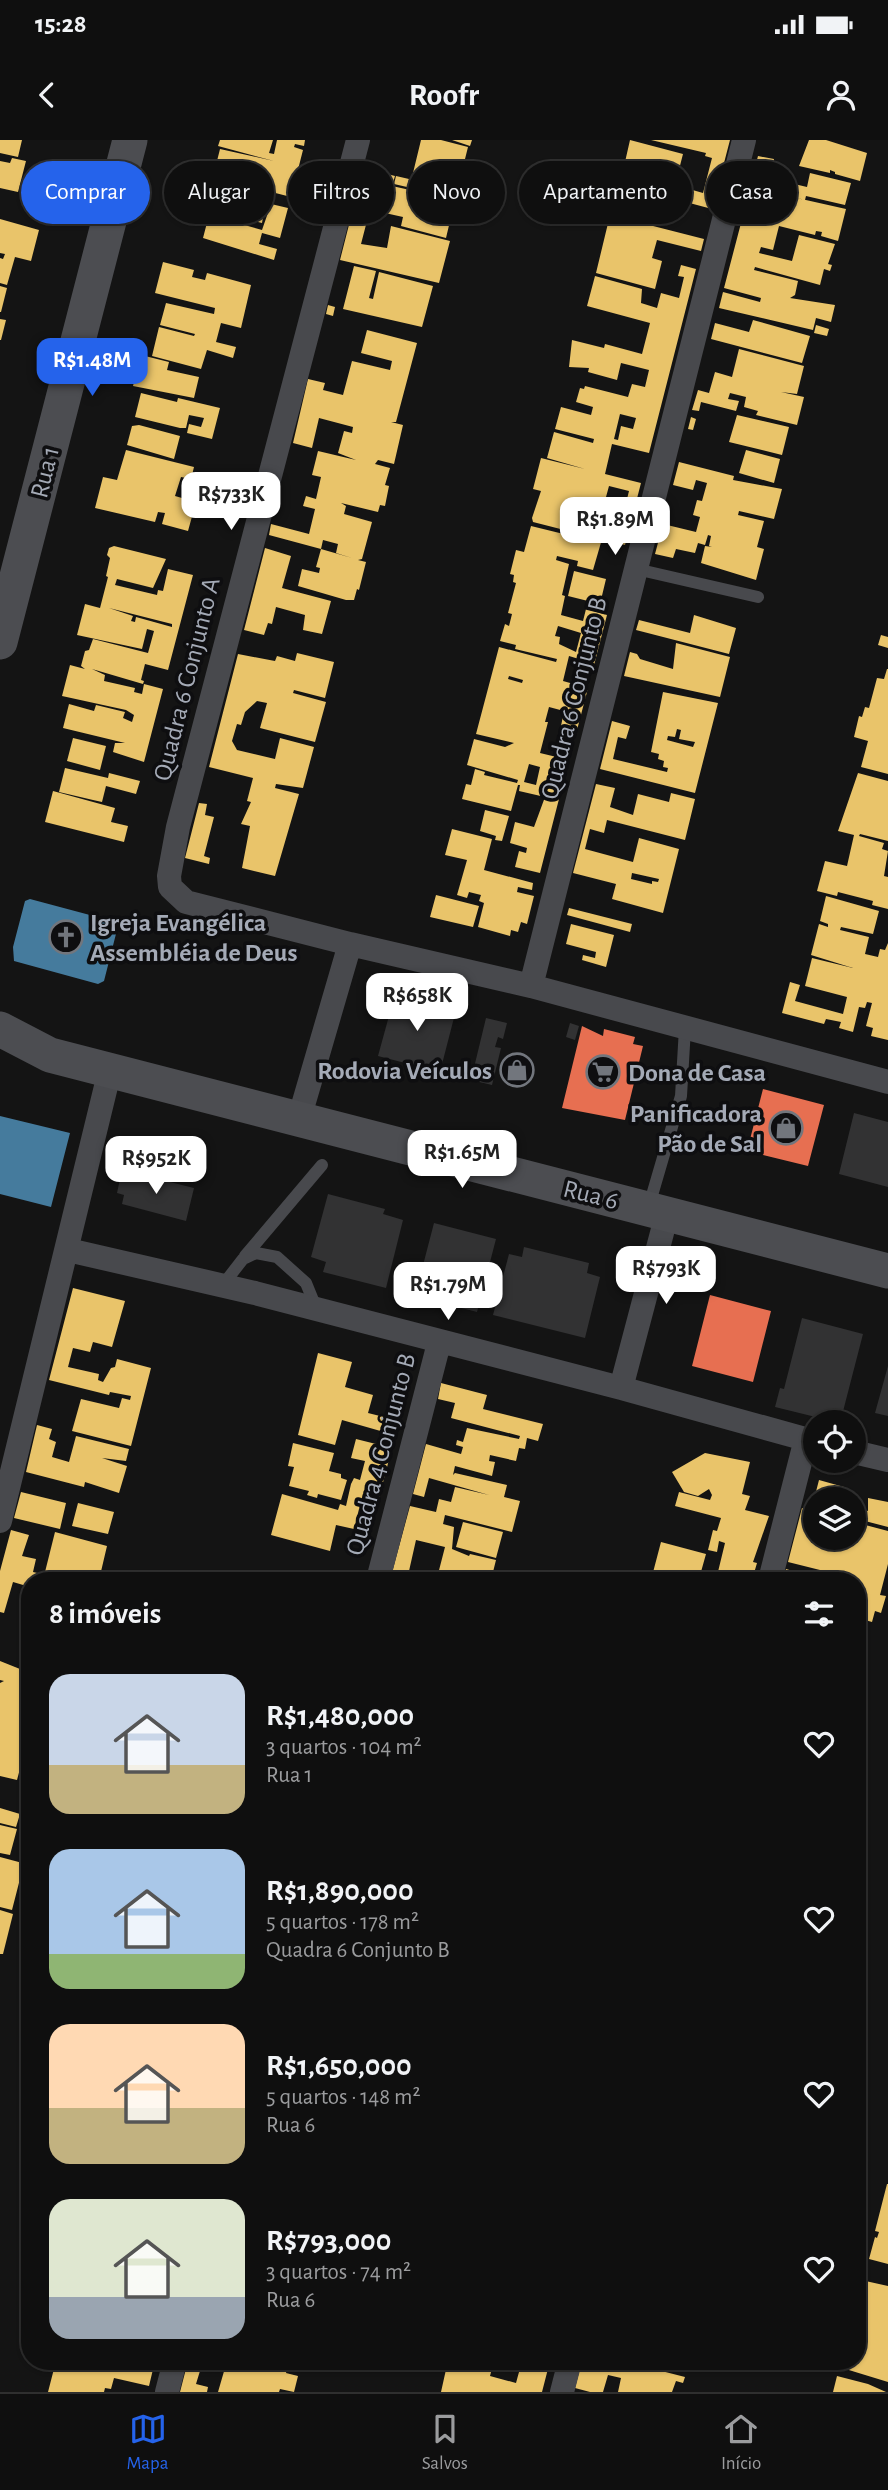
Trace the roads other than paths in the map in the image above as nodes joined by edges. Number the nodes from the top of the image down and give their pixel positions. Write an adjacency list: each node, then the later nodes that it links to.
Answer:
1 (130, 140): 6 (street, Rua 1)
2 (358, 140): 7 (street, Quadra 6 Conjunto A)
3 (744, 140): 4 (street, Quadra 6 Conjunto B)
4 (636, 569): 5 (lane); 8 (street, Quadra 6 Conjunto B)
5 (758, 597)
6 (0, 642)
7 (350, 944): 8 (street); 15 (street)
8 (531, 985): 9 (street)
9 (684, 1028): 14 (street); 17 (lane)
10 (0, 1029): 12 (street, Rua 6)
11 (0, 1055): 12 (street, Rua 6)
12 (50, 1055): 13 (street, Rua 6)
13 (110, 1070): 15 (street, Rua 6); 18 (street)
14 (888, 1082)
15 (299, 1119): 17 (street, Rua 6)
16 (321, 1166): 19 (lane)
17 (657, 1211): 20 (street, Rua 6); 24 (street)
18 (68, 1250): 21 (street); 29 (street)
19 (243, 1259): 21 (lane); 22 (lane)
20 (888, 1271)
21 (222, 1286): 22 (street)
22 (317, 1310): 23 (street)
23 (439, 1343): 24 (street); 30 (street, Quadra 4 Conjunto B)
24 (621, 1388): 25 (street)
25 (803, 1439)
26 (866, 1455): 27 (street)
27 (888, 1460)
28 (803, 1468): 31 (street)
29 (0, 1521)
30 (380, 1572)
31 (772, 1572)
32 (173, 2370): 34 (street)
33 (568, 2370): 35 (street)
34 (167, 2392)
35 (562, 2392)

